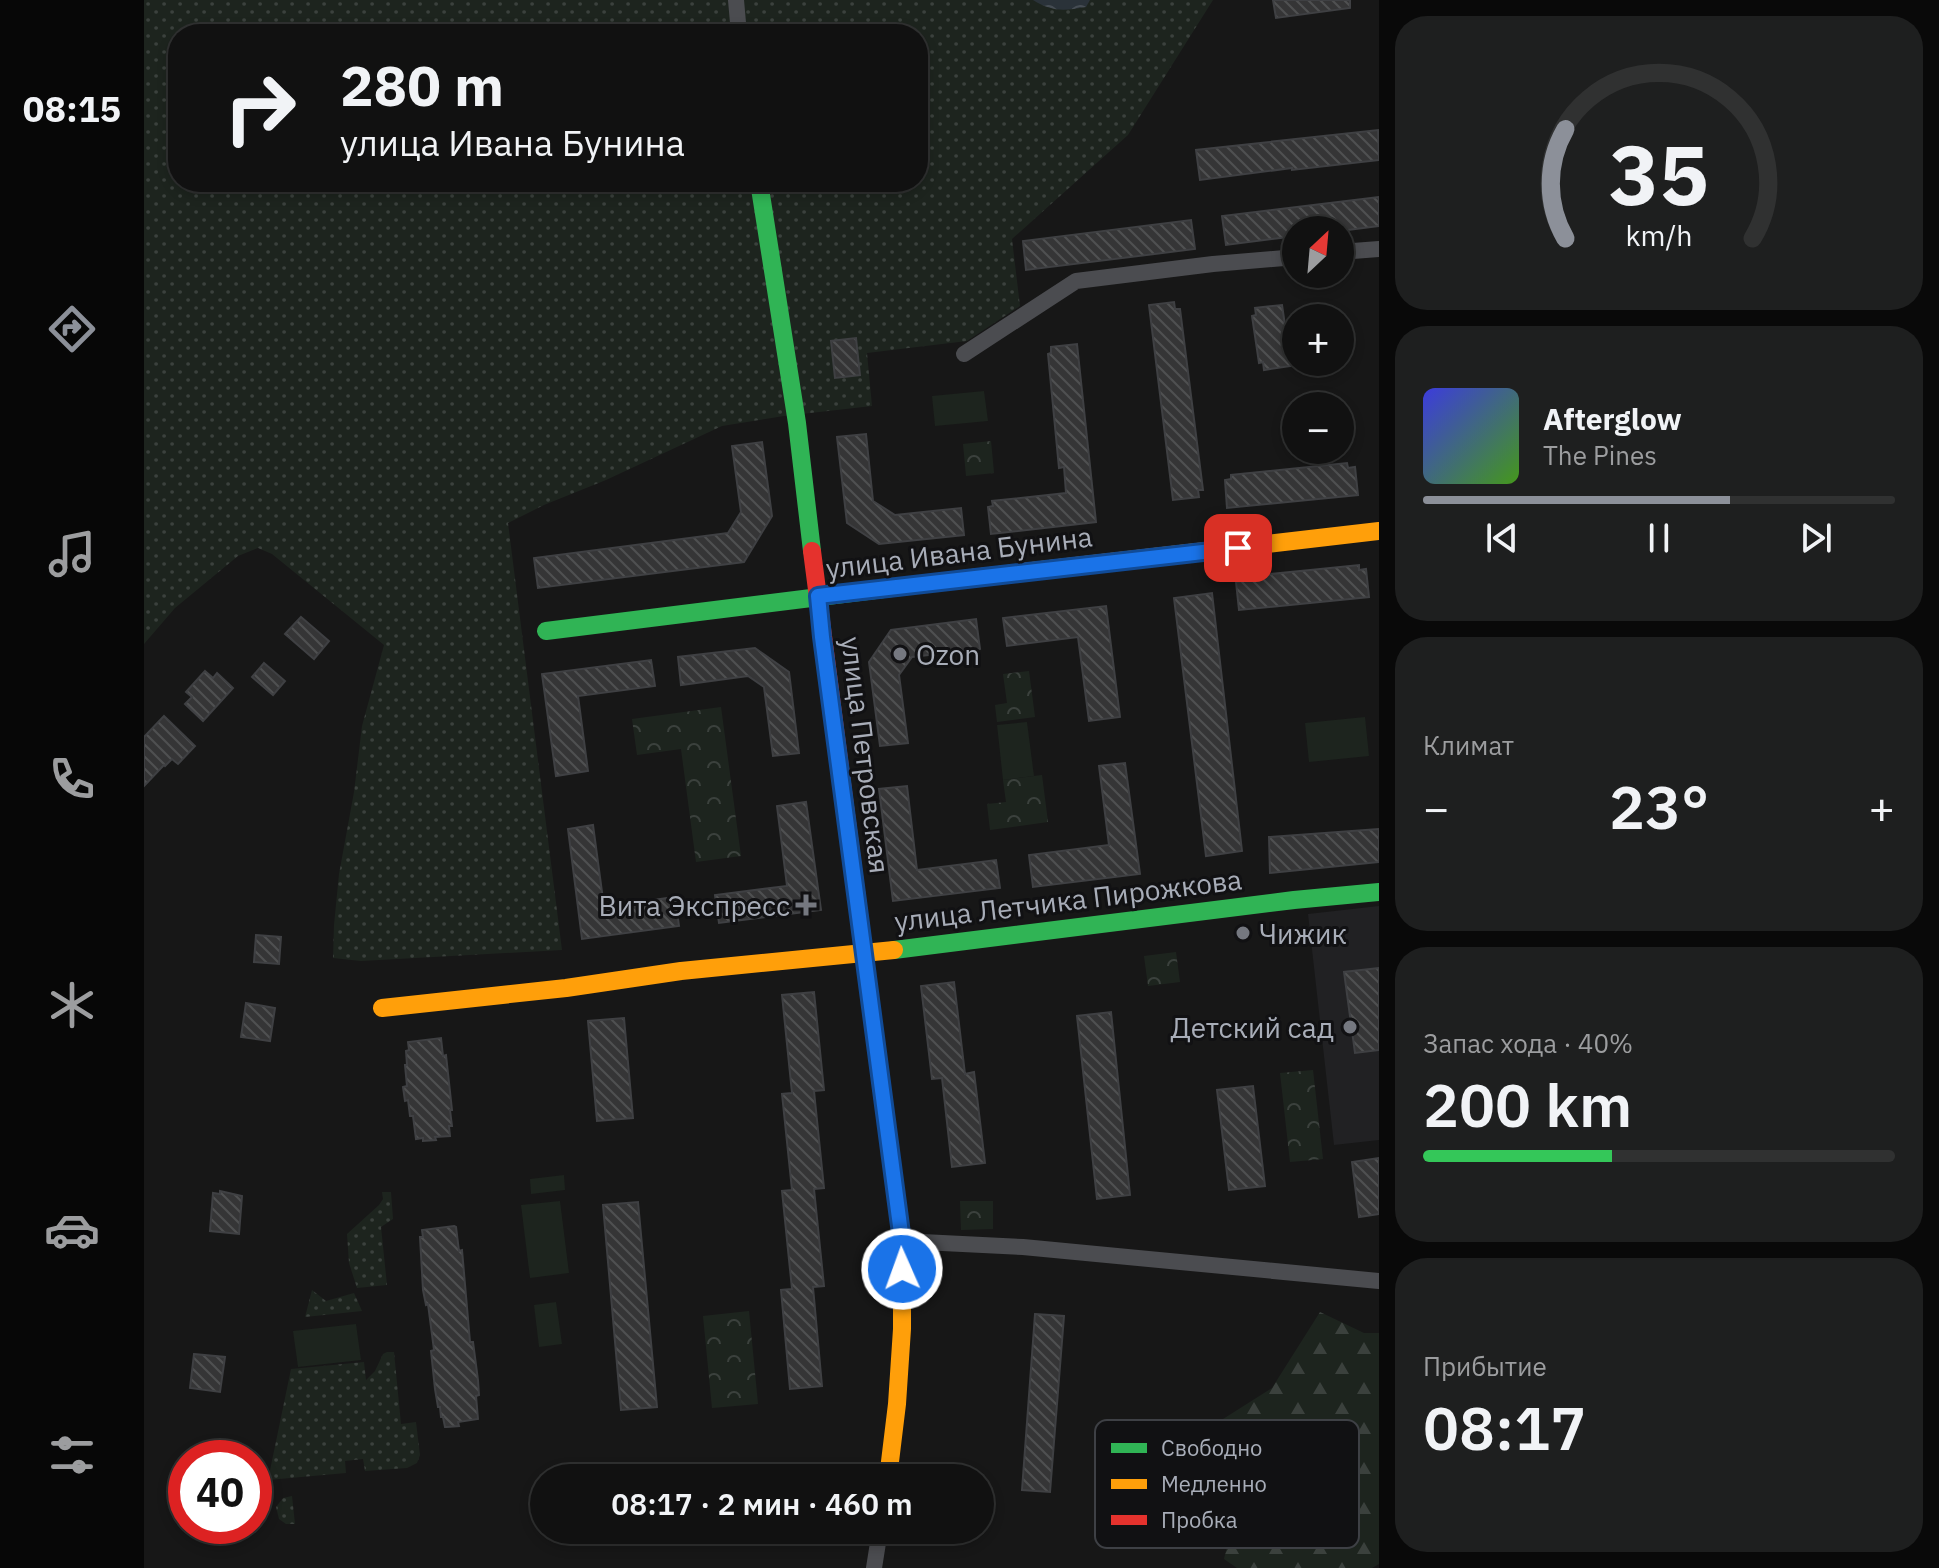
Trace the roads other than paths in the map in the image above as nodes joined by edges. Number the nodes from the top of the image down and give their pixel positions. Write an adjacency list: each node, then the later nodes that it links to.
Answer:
1 (736, 0): 2 (street)
2 (738, 24)
3 (761, 192): 9 (street, улица Петровская)
4 (1379, 249): 5 (street)
5 (1354, 251)
6 (1282, 258): 7 (street)
7 (964, 354)
8 (1379, 531): 9 (street, улица Ивана Бунина)
9 (818, 596): 10 (street, улица Ивана Бунина); 12 (street, улица Петровская)
10 (546, 631)
11 (1379, 892): 12 (street, улица Летчика Пирожкова)
12 (864, 954): 13 (street, улица Летчика Пирожкова); 14 (street, улица Петровская)
13 (382, 1008)
14 (902, 1241): 15 (street); 16 (street, улица Петровская)
15 (1379, 1281)
16 (890, 1464)
17 (878, 1544): 18 (street)
18 (874, 1568)

